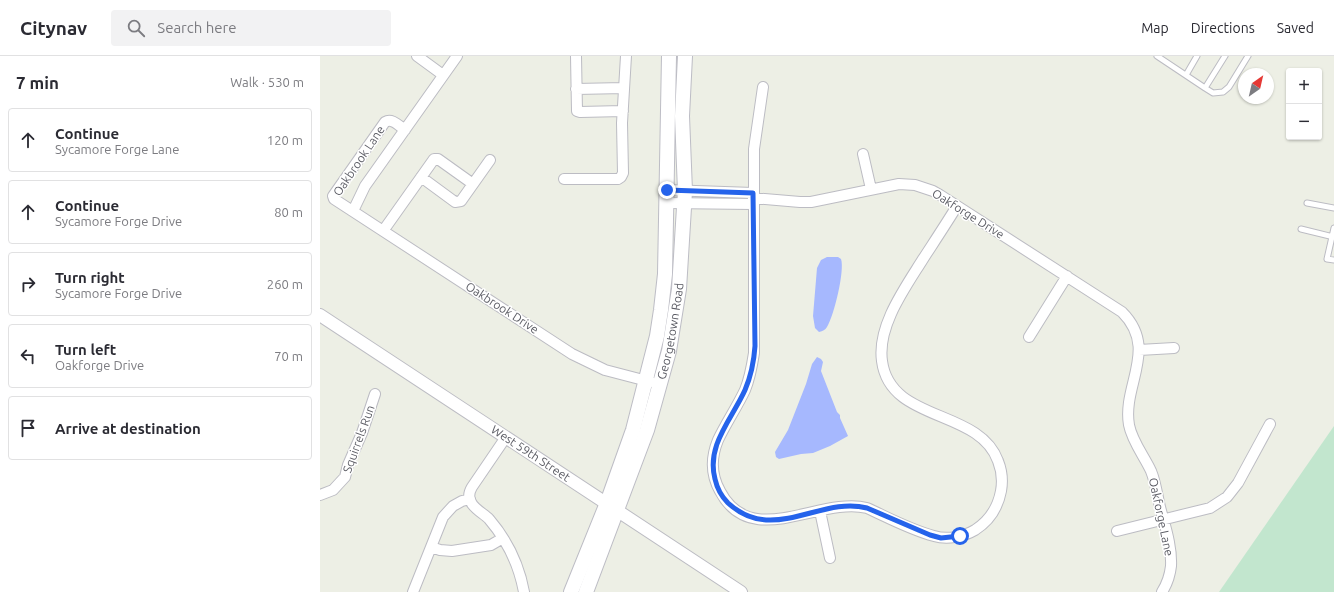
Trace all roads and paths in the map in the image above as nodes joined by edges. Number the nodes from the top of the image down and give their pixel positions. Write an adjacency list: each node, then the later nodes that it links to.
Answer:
1 (417, 56): 11 (street)
2 (457, 56): 11 (street, Oakbrook Lane)
3 (576, 56): 16 (street)
4 (626, 56): 14 (street)
5 (669, 56): 25 (main road, Georgetown Road)
6 (685, 56): 26 (main road, Georgetown Road)
7 (1157, 56): 12 (lane)
8 (1197, 56): 12 (lane)
9 (1225, 56): 15 (lane)
10 (1248, 56): 15 (lane)
11 (444, 75): 18 (street, Oakbrook Lane)
12 (1186, 75): 15 (lane)
13 (763, 87): 27 (street)
14 (624, 88): 16 (street); 17 (street)
15 (1205, 88)
16 (576, 89): 17 (street)
17 (623, 112): 22 (street)
18 (405, 130): 31 (street, Oakbrook Lane); 31 (street, Oakbrook Lane)
19 (863, 154): 24 (street)
20 (490, 160): 23 (street)
21 (421, 177): 23 (street); 23 (street); 34 (street)
22 (564, 179)
23 (473, 184)
24 (871, 189): 27 (street, Oakforge Drive); 29 (street, Oakforge Drive)
25 (667, 197): 26 (street, Oakforge Drive); 42 (main road, Georgetown Road)
26 (685, 197): 27 (street, Oakforge Drive); 43 (main road, Georgetown Road)
27 (753, 198): 50 (street)
28 (1307, 203): 30 (lane)
29 (957, 206): 37 (street, Oakforge Drive); 50 (street)
30 (1334, 208)
31 (353, 211): 34 (street, Oakbrook Drive)
32 (1301, 228): 35 (lane)
33 (1334, 228): 35 (lane)
34 (383, 231): 42 (street, Oakbrook Drive)
35 (1333, 237): 36 (lane)
36 (1334, 260)
37 (1067, 276): 39 (street); 41 (street, Oakforge Drive)
38 (321, 318): 46 (street, West 59th Street)
39 (1029, 337)
40 (1174, 348): 41 (street)
41 (1139, 350): 51 (street, Oakforge Lane)
42 (646, 381): 43 (street, Oakbrook Drive); 49 (main road, Georgetown Road)
43 (661, 384): 49 (main road, Georgetown Road)
44 (375, 394): 47 (street, Squirrels Run)
45 (1270, 424): 51 (street)
46 (506, 437): 48 (street); 49 (street, West 59th Street)
47 (320, 495)
48 (470, 499): 53 (street); 54 (street)
49 (612, 507): 58 (main road, Georgetown Road); 59 (main road, Georgetown Road); 60 (street, West 59th Street)
50 (820, 511): 55 (street)
51 (1163, 520): 52 (street); 61 (street, Oakforge Lane)
52 (1117, 531)
53 (503, 538): 54 (street); 57 (street)
54 (430, 546): 56 (street)
55 (830, 558)
56 (412, 592)
57 (524, 592)
58 (571, 592)
59 (586, 592)
60 (741, 592)
61 (1162, 592)

